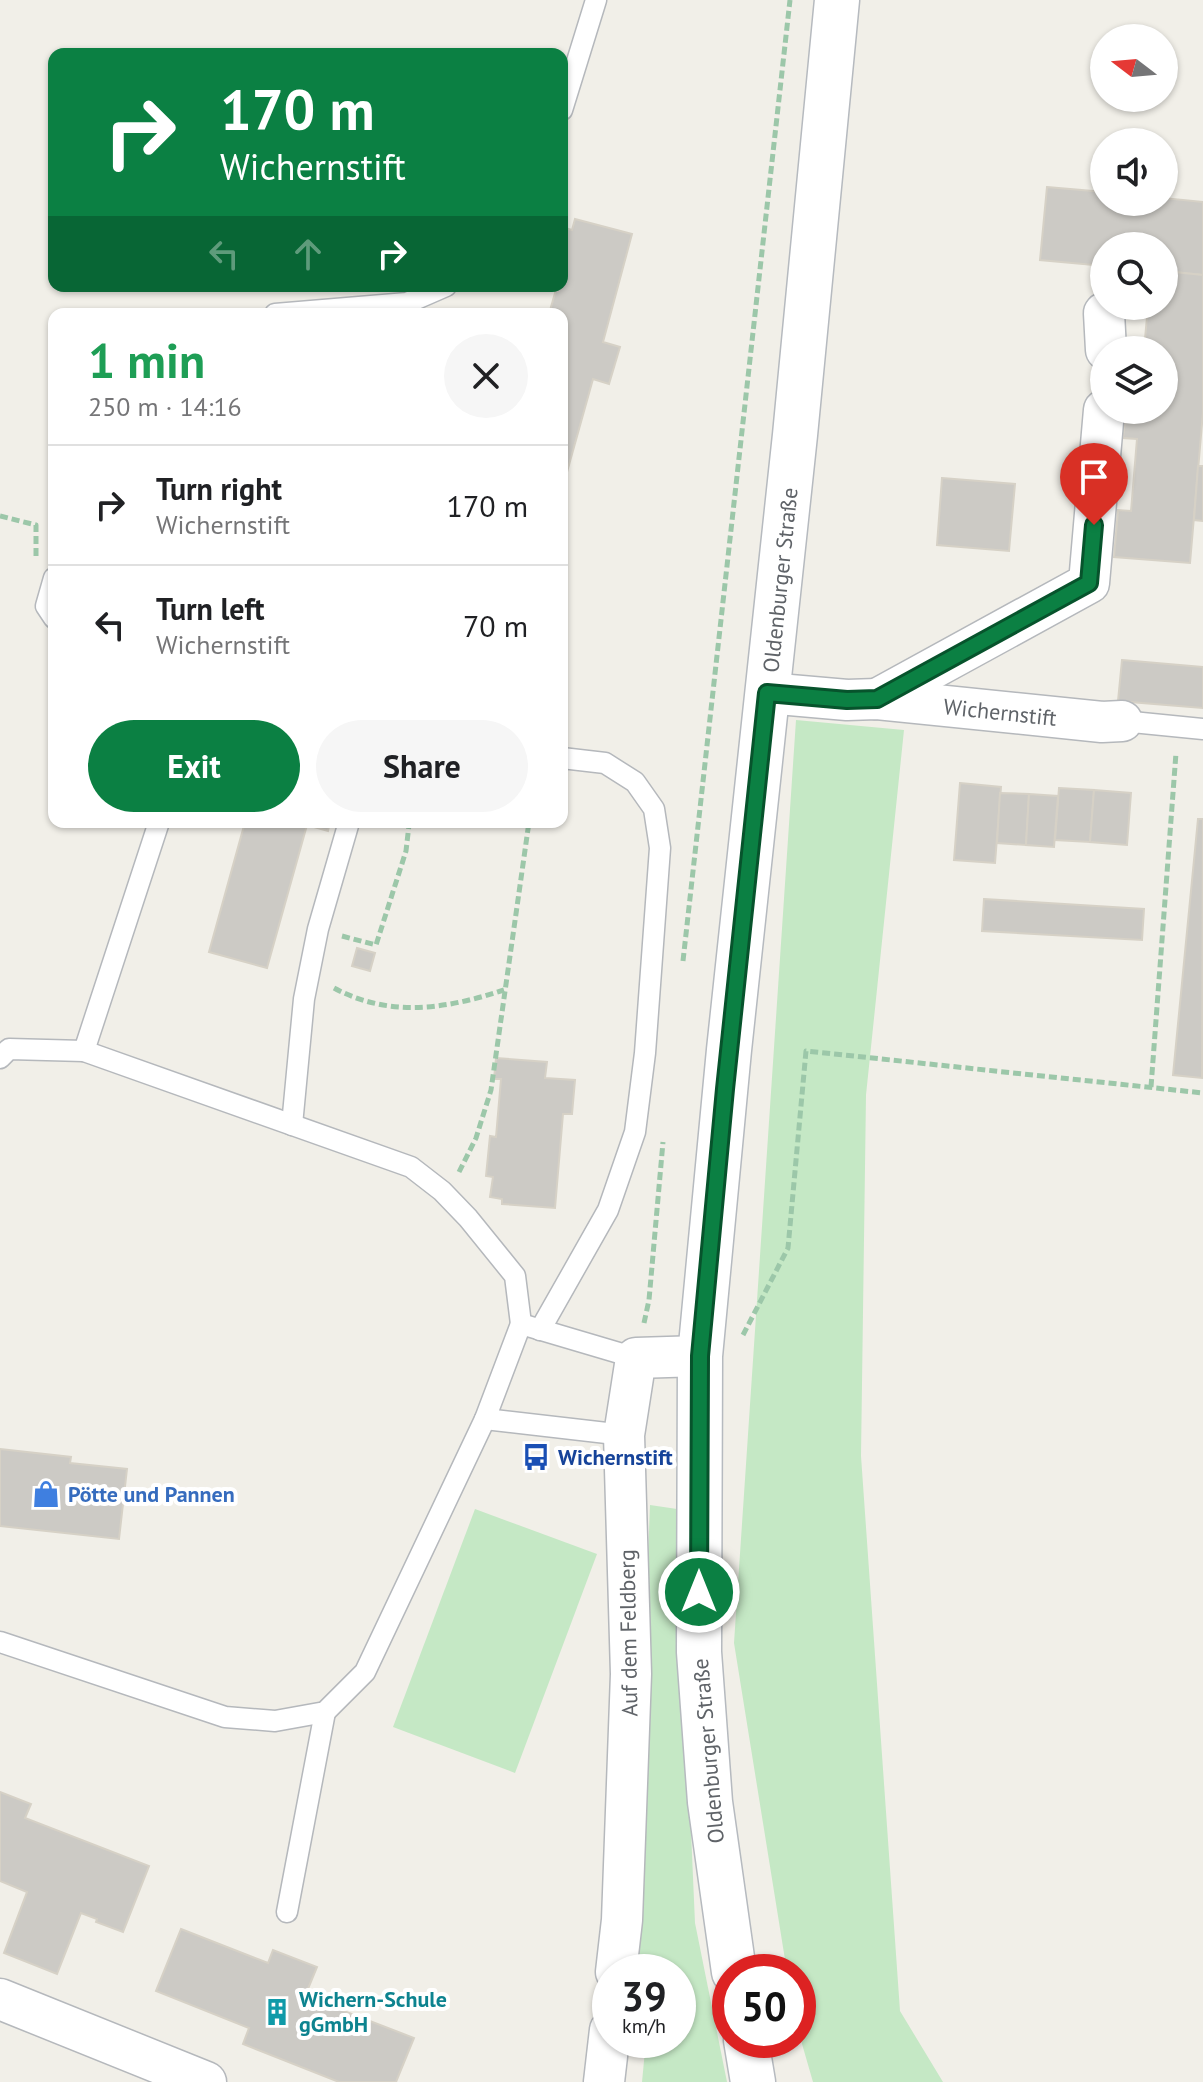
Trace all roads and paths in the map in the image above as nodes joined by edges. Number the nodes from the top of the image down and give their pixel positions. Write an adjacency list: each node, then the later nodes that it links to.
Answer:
1 (596, 0): 4 (lane)
2 (790, 0): 19 (path)
3 (837, 0): 8 (main road, Oldenburger Straße)
4 (568, 91)
5 (432, 292): 6 (lane)
6 (388, 308)
7 (1103, 424): 9 (street, Wichernstift)
8 (767, 693): 9 (street, Wichernstift); 30 (main road, Oldenburger Straße)
9 (877, 699): 10 (street, Wichernstift)
10 (1122, 721): 11 (lane)
11 (1178, 727): 12 (lane); 24 (path)
12 (1203, 729)
13 (568, 759): 29 (lane)
14 (157, 828): 22 (lane)
15 (347, 828): 18 (lane)
16 (410, 828): 18 (path)
17 (528, 828): 21 (path)
18 (318, 929): 20 (lane)
19 (682, 968)
20 (309, 973): 21 (path); 26 (lane)
21 (504, 990): 28 (path)
22 (84, 1051): 23 (lane); 26 (lane)
23 (0, 1058)
24 (1151, 1087): 25 (path); 30 (path)
25 (1203, 1093)
26 (292, 1125): 28 (lane)
27 (665, 1127): 31 (path)
28 (442, 1191): 29 (lane)
29 (530, 1327): 31 (lane); 32 (lane)
30 (720, 1350): 31 (street); 38 (main road, Oldenburger Straße)
31 (636, 1358): 33 (street, Auf dem Feldberg)
32 (485, 1419): 33 (lane); 35 (lane)
33 (624, 1435): 37 (street, Auf dem Feldberg)
34 (0, 1642): 35 (lane)
35 (325, 1712): 36 (lane)
36 (287, 1912)
37 (618, 1954)
38 (731, 1954)
39 (0, 1999): 42 (street)
40 (607, 2058): 43 (street)
41 (749, 2058): 44 (main road)
42 (206, 2082)
43 (604, 2082)
44 (753, 2082)

